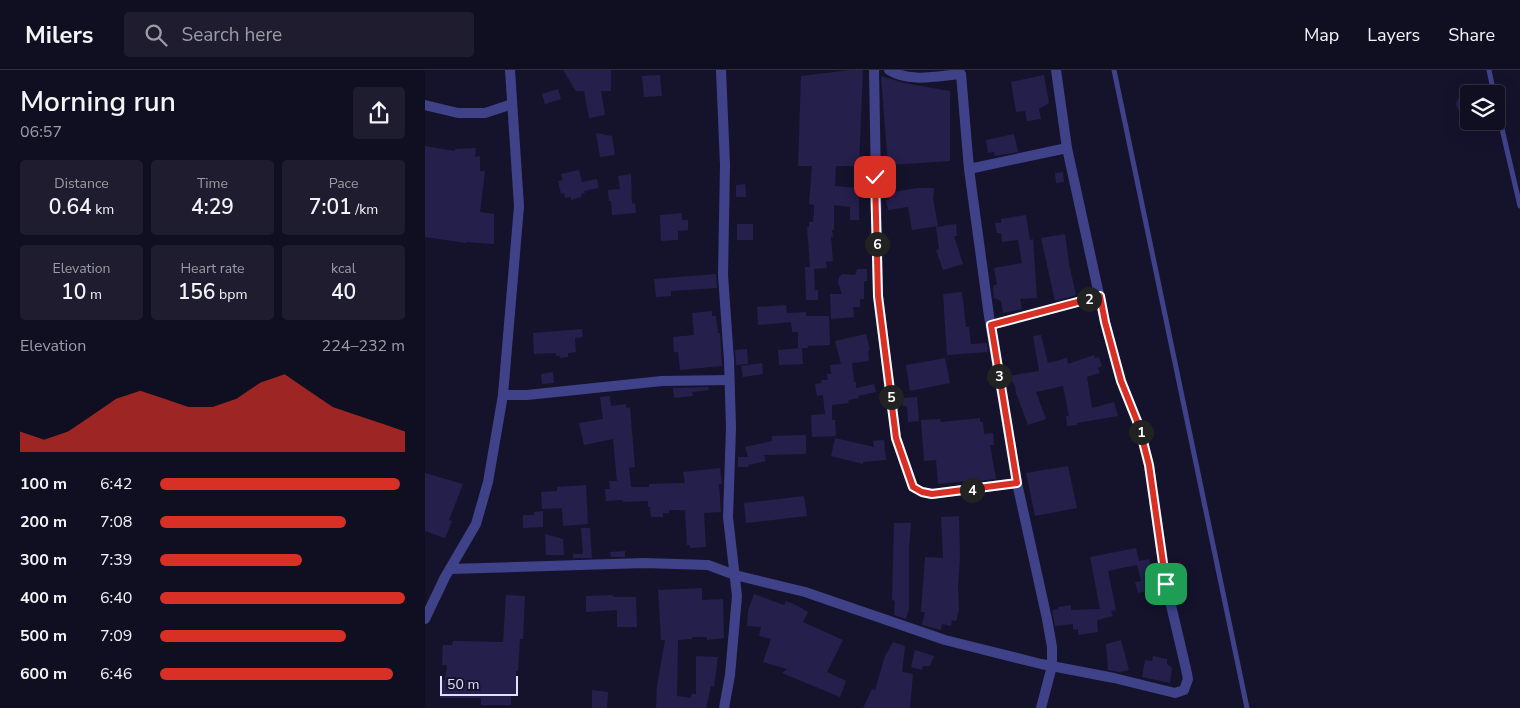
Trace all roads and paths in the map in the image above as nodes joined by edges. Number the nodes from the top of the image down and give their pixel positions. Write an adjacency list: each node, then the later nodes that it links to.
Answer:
1 (510, 70): 9 (street)
2 (721, 70): 17 (street)
3 (874, 70): 19 (street)
4 (889, 70): 13 (street)
5 (1056, 70): 12 (street)
6 (1114, 70): 26 (lane)
7 (1489, 70): 8 (lane)
8 (1492, 85)
9 (512, 104): 10 (street); 18 (street)
10 (425, 105)
11 (1502, 130): 14 (lane)
12 (1067, 148): 13 (street); 15 (street)
13 (969, 169): 16 (street)
14 (1520, 206)
15 (1100, 296): 16 (street); 23 (street)
16 (991, 325): 19 (street)
17 (729, 380): 18 (street); 21 (street)
18 (503, 395): 20 (street)
19 (1017, 483): 23 (street)
20 (450, 569): 21 (street); 22 (street)
21 (735, 575): 23 (street); 24 (street)
22 (425, 619)
23 (1052, 666): 25 (street)
24 (724, 708)
25 (1041, 708)
26 (1247, 708)

